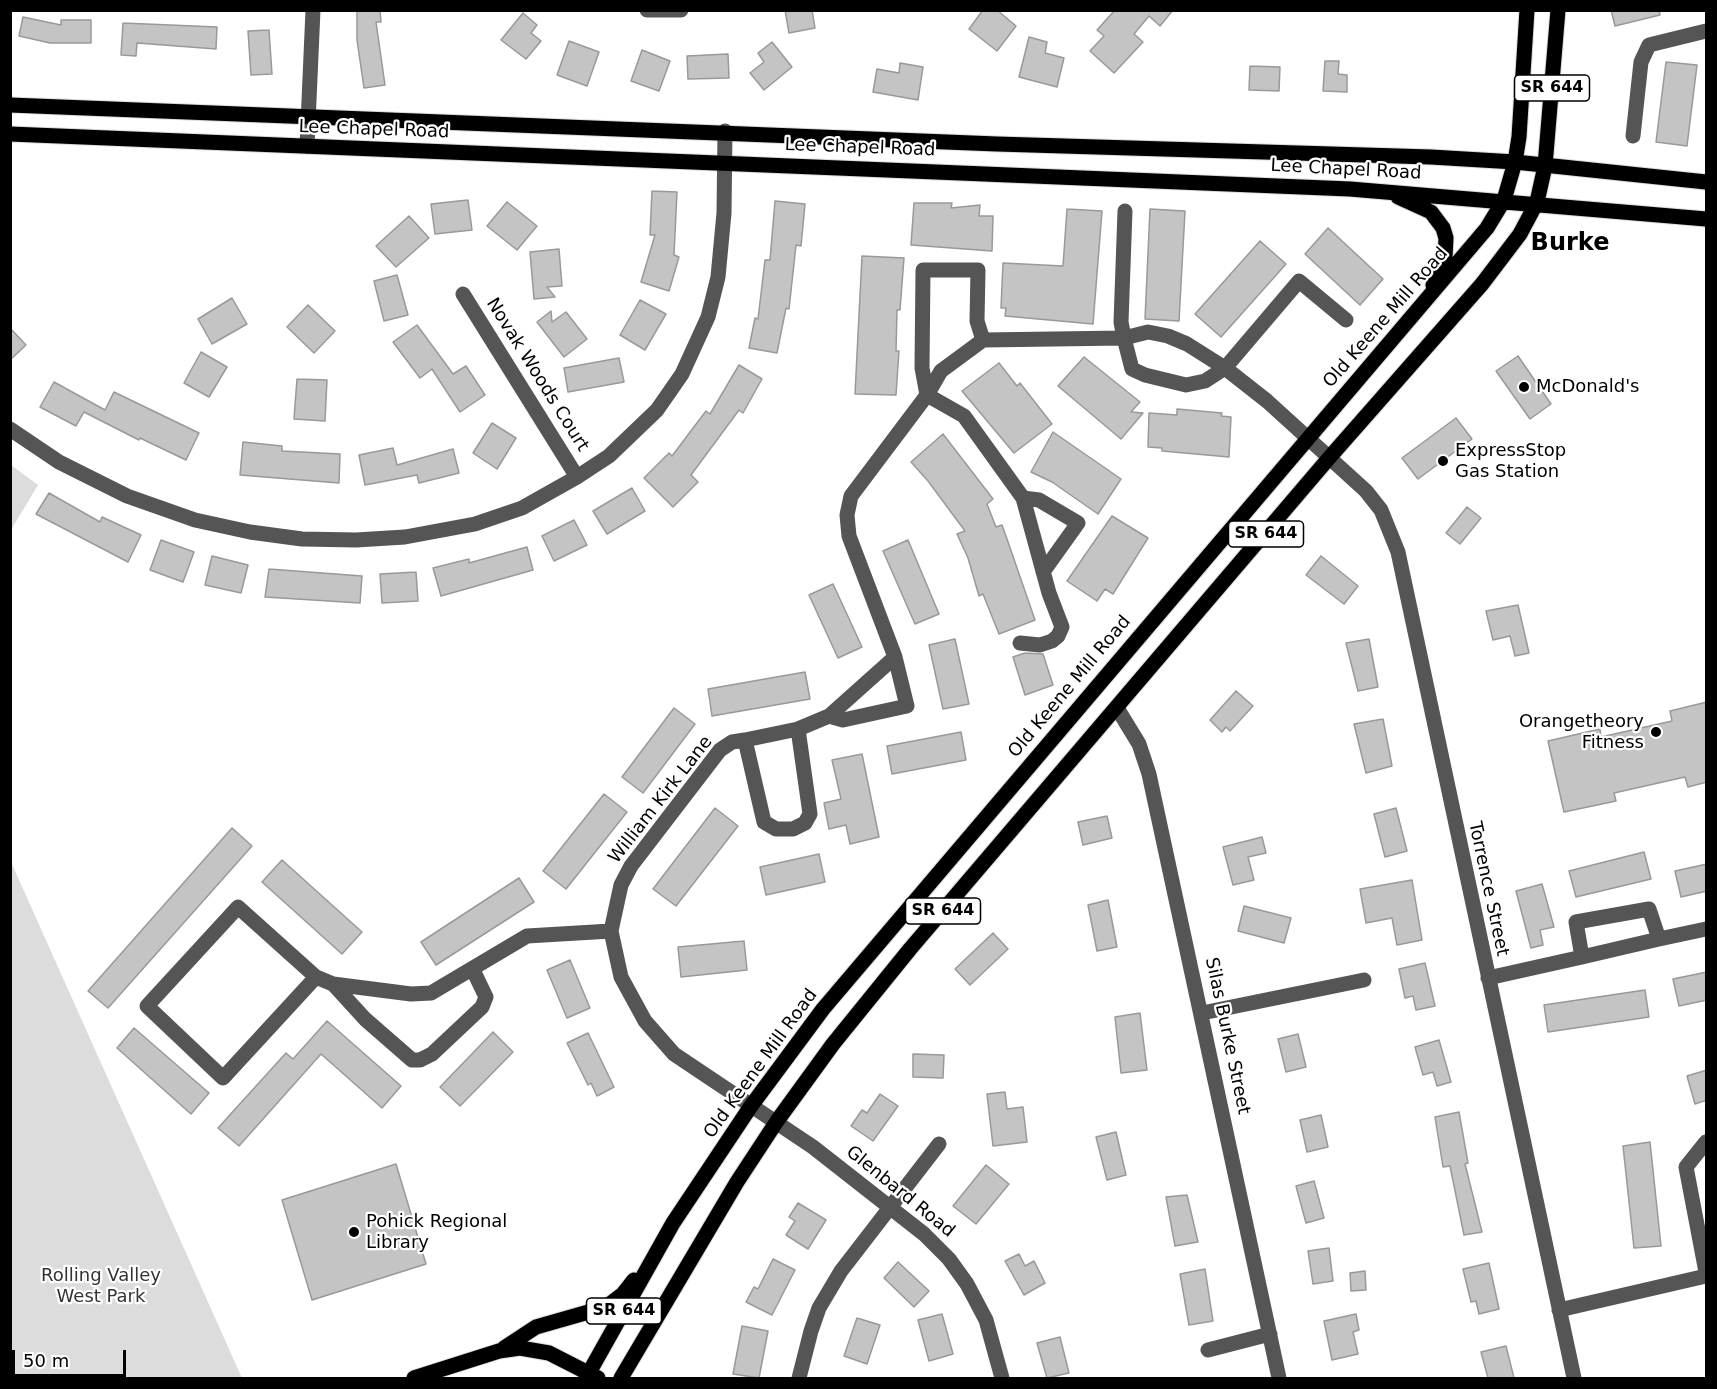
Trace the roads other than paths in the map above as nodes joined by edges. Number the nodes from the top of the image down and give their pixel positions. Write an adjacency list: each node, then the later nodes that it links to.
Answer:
1 (313, 10): 8 (street)
2 (647, 10): 3 (street)
3 (681, 10)
4 (1527, 10): 14 (main road, Old Keene Mill Road / SR 644)
5 (1558, 10): 15 (main road, SR 644)
6 (1707, 31): 11 (street)
7 (10, 105): 8 (main road, Lee Chapel Road)
8 (309, 116): 9 (main road, Lee Chapel Road); 12 (street)
9 (725, 131): 13 (street); 14 (main road, Lee Chapel Road)
10 (10, 134): 12 (main road, Lee Chapel Road)
11 (1633, 136)
12 (307, 147): 13 (main road, Lee Chapel Road)
13 (727, 162): 17 (main road, Lee Chapel Road); 32 (street)
14 (1515, 162): 15 (main road, Lee Chapel Road); 18 (main road, Old Keene Mill Road / SR 644)
15 (1545, 166): 16 (main road, Lee Chapel Road); 19 (main road, SR 644)
16 (1707, 182)
17 (1380, 191): 18 (main road, Lee Chapel Road); 23 (main road)
18 (1504, 200): 19 (main road, Lee Chapel Road); 23 (main road, Old Keene Mill Road / SR 644)
19 (1537, 202): 21 (main road, Lee Chapel Road); 31 (main road, SR 644)
20 (1125, 211): 25 (street)
21 (1707, 219)
22 (463, 294): 32 (street, Novak Woods Court)
23 (1418, 311): 30 (main road, Old Keene Mill Road / SR 644)
24 (1346, 320): 27 (street)
25 (1124, 338): 26 (street); 27 (street); 27 (street)
26 (983, 340): 28 (street, William Kirk Lane); 28 (street)
27 (1225, 368): 30 (street)
28 (927, 395): 33 (street); 36 (street, William Kirk Lane)
29 (10, 429): 32 (street)
30 (1308, 438): 31 (street, Torrence Street); 51 (main road, Old Keene Mill Road / SR 644)
31 (1329, 458): 37 (main road, SR 644); 47 (street, Torrence Street)
32 (577, 477)
33 (1023, 498): 34 (street); 34 (street)
34 (1043, 572): 35 (street)
35 (1020, 643)
36 (895, 657): 38 (street, William Kirk Lane); 38 (street, William Kirk Lane)
37 (1117, 708): 50 (street, Silas Burke Street); 52 (main road, SR 644)
38 (829, 716): 39 (street, William Kirk Lane)
39 (798, 729): 40 (street, William Kirk Lane); 40 (street)
40 (745, 740): 42 (street, William Kirk Lane)
41 (1707, 929): 43 (street)
42 (611, 931): 45 (street); 51 (street, Glenbard Road)
43 (1659, 939): 44 (street); 44 (street)
44 (1582, 957): 47 (street)
45 (473, 970): 49 (street); 49 (street)
46 (316, 977): 46 (street); 49 (street)
47 (1488, 978): 58 (street, Torrence Street)
48 (1364, 980): 50 (street)
49 (333, 984)
50 (1202, 1013): 59 (street, Silas Burke Street)
51 (751, 1106): 52 (street, Glenbard Road); 56 (main road, Old Keene Mill Road / SR 644)
52 (777, 1121): 55 (street, Glenbard Road); 64 (main road, SR 644)
53 (1707, 1142): 57 (street)
54 (939, 1144): 55 (street)
55 (890, 1207): 65 (street); 66 (street, Glenbard Road)
56 (659, 1249): 61 (main road); 62 (main road, Old Keene Mill Road / SR 644)
57 (1707, 1274): 58 (street)
58 (1559, 1310): 68 (street, Torrence Street)
59 (1270, 1334): 60 (street); 67 (street, Silas Burke Street)
60 (1208, 1350)
61 (499, 1351): 62 (main road); 63 (main road)
62 (591, 1377)
63 (414, 1378)
64 (621, 1378)
65 (799, 1378)
66 (1002, 1378)
67 (1279, 1378)
68 (1574, 1378)

